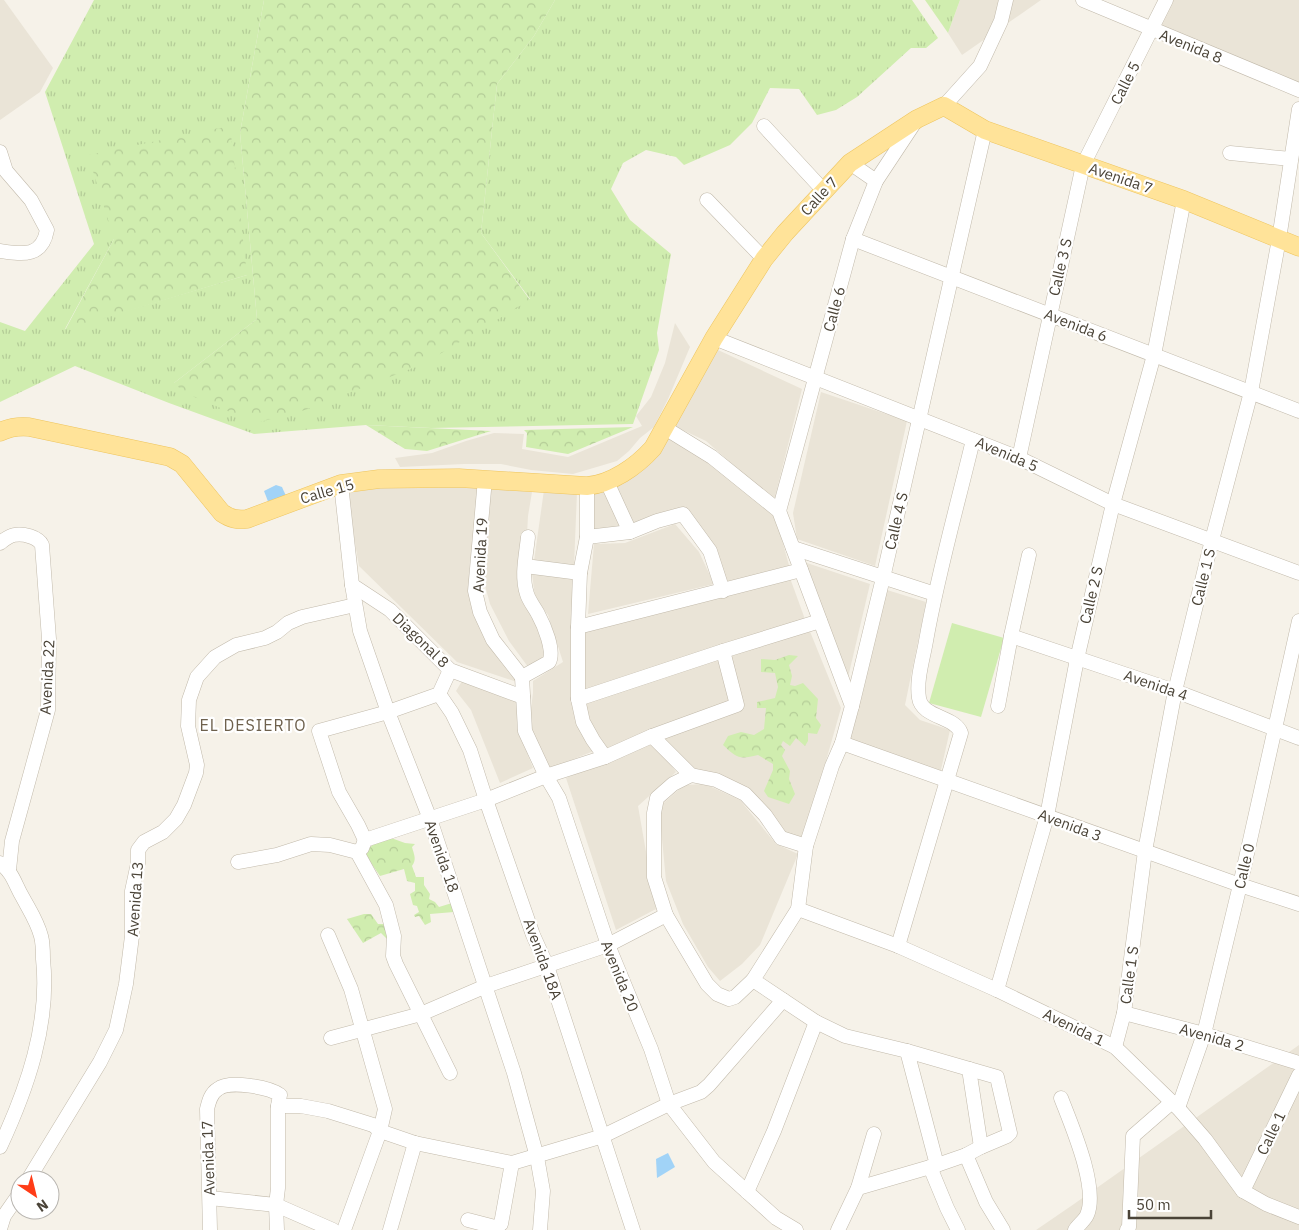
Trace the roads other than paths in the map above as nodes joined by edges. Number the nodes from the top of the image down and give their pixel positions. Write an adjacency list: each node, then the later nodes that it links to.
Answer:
1 (1006, 0): 6 (street, Calle 7)
2 (1083, 0): 4 (street, Avenida 8)
3 (1166, 0): 4 (street, Calle 5)
4 (1151, 30): 5 (street, Avenida 8); 15 (street, Calle 5)
5 (1299, 90)
6 (944, 106): 8 (main road, Calle 7); 10 (main road, Avenida 7)
7 (1299, 109): 13 (street, Calle 1 S)
8 (917, 120): 14 (main road, Calle 7); 16 (street, Calle 6)
9 (764, 126): 17 (street)
10 (985, 130): 15 (main road, Avenida 7); 25 (street, Calle 4 S)
11 (0, 152): 23 (street)
12 (1230, 153): 13 (street)
13 (1291, 159): 21 (street, Calle 1 S)
14 (850, 163): 16 (street); 17 (main road, Calle 7)
15 (1083, 165): 19 (main road, Avenida 7); 26 (street, Calle 3 S)
16 (876, 181): 20 (street, Calle 6)
17 (824, 191): 24 (main road, Calle 7)
18 (707, 200): 24 (street)
19 (1184, 200): 21 (main road, Avenida 7); 28 (street, Calle 2 S)
20 (853, 239): 25 (street, Avenida 6); 29 (street, Calle 6)
21 (1279, 239): 22 (main road, Avenida 7); 30 (street, Calle 1 S)
22 (1299, 247)
23 (0, 251)
24 (764, 258): 27 (main road, Calle 7)
25 (951, 277): 26 (street, Avenida 6); 32 (street, Calle 4 S)
26 (1049, 315): 28 (street, Avenida 6); 36 (street, Calle 3 S)
27 (714, 338): 29 (street, Avenida 5); 33 (main road, Calle 7)
28 (1154, 355): 30 (street, Avenida 6); 41 (street, Calle 2 S)
29 (815, 378): 32 (street, Avenida 5); 42 (street, Calle 6)
30 (1251, 392): 31 (street, Avenida 6); 46 (street, Calle 1 S)
31 (1299, 411)
32 (920, 419): 35 (street, Avenida 5); 54 (street, Calle 4 S)
33 (665, 428): 38 (main road, Calle 15); 42 (street)
34 (0, 432): 39 (main road, Calle 15)
35 (973, 440): 36 (street, Avenida 5); 57 (street)
36 (1019, 458): 41 (street, Avenida 5)
37 (485, 479): 39 (main road, Calle 15); 40 (main road, Calle 15); 66 (street, Avenida 19)
38 (607, 482): 40 (main road, Calle 15); 43 (street)
39 (341, 484): 55 (street, Avenida 18)
40 (586, 486): 45 (street)
41 (1113, 504): 46 (street, Avenida 5); 64 (street, Calle 2 S)
42 (779, 511): 48 (street)
43 (630, 532): 45 (street); 56 (street)
44 (528, 537): 50 (street)
45 (587, 537): 52 (street)
46 (1212, 540): 53 (street, Avenida 5); 67 (street, Calle 1 S)
47 (0, 543): 89 (street, Avenida 22)
48 (793, 548): 51 (street); 54 (street)
49 (1030, 555): 62 (street)
50 (525, 566): 52 (street); 66 (street)
51 (801, 570): 56 (street); 59 (street)
52 (580, 573): 61 (street)
53 (1299, 573)
54 (883, 578): 57 (street); 71 (street, Calle 4 S)
55 (352, 584): 58 (street, Avenida 18); 65 (street, Diagonal 8)
56 (723, 591): 61 (street)
57 (935, 594): 81 (street)
58 (355, 605): 73 (street, Avenida 18); 128 (street, Avenida 13)
59 (820, 621): 63 (street); 71 (street)
60 (1299, 621): 74 (street, Calle 0)
61 (578, 627): 70 (street)
62 (1011, 636): 64 (street, Avenida 4); 72 (street)
63 (723, 651): 70 (street); 75 (street)
64 (1077, 659): 67 (street, Avenida 4); 83 (street, Calle 2 S)
65 (450, 670): 68 (street); 69 (street, Diagonal 8)
66 (522, 677): 69 (street, Avenida 20)
67 (1175, 691): 74 (street, Avenida 4); 87 (street, Calle 1 S)
68 (439, 694): 73 (street); 82 (street, Avenida 18A)
69 (523, 697): 80 (street, Avenida 20)
70 (578, 699): 78 (street)
71 (852, 706): 77 (street, Calle 4 S)
72 (998, 706)
73 (388, 712): 84 (street, Avenida 18); 85 (street)
74 (1275, 730): 76 (street, Avenida 4); 90 (street, Calle 0)
75 (652, 736): 78 (street); 79 (street)
76 (1299, 738)
77 (842, 743): 81 (street, Avenida 3); 86 (street, Calle 4 S)
78 (605, 757): 80 (street)
79 (691, 775): 86 (street); 93 (street)
80 (546, 776): 82 (street); 95 (street, Avenida 20)
81 (947, 781): 83 (street, Avenida 3); 96 (street)
82 (486, 800): 84 (street); 97 (street, Avenida 18A)
83 (1047, 816): 87 (street, Avenida 3); 100 (street, Calle 2 S)
84 (430, 819): 85 (street); 99 (street, Avenida 18)
85 (360, 846): 88 (street); 103 (street)
86 (806, 846): 92 (street, Calle 4 S)
87 (1146, 852): 90 (street, Avenida 3); 102 (street, Calle 1 S)
88 (238, 862)
89 (5, 867): 122 (street)
90 (1240, 885): 91 (street, Avenida 3); 106 (street, Calle 0)
91 (1299, 904)
92 (798, 909): 96 (street, Avenida 1); 98 (street)
93 (666, 915): 95 (street); 98 (street)
94 (328, 935): 105 (street)
95 (608, 946): 97 (street); 115 (street, Avenida 20)
96 (898, 946): 100 (street, Avenida 1)
97 (547, 966): 99 (street); 120 (street, Avenida 18A)
98 (753, 980): 101 (street)
99 (486, 986): 103 (street); 125 (street, Avenida 18)
100 (997, 990): 108 (street, Avenida 1)
101 (782, 1000): 104 (street); 115 (street)
102 (1124, 1013): 106 (street, Avenida 2); 108 (street, Calle 1 S)
103 (421, 1014): 105 (street); 112 (street)
104 (816, 1022): 109 (street); 131 (street)
105 (364, 1030): 107 (street); 118 (street)
106 (1204, 1034): 110 (street, Avenida 2); 116 (street, Calle 0)
107 (331, 1038)
108 (1115, 1047): 116 (street, Avenida 1)
109 (907, 1050): 111 (street); 127 (street)
110 (1299, 1063)
111 (969, 1069): 123 (street); 123 (street)
112 (450, 1073)
113 (1299, 1075): 130 (street, Calle 1)
114 (1061, 1098): 149 (street)
115 (669, 1104): 120 (street); 131 (street, Avenida 20)
116 (1175, 1105): 130 (street, Avenida 1); 150 (street)
117 (278, 1106): 118 (street); 132 (street, Avenida 17); 133 (street)
118 (380, 1131): 121 (street); 141 (street)
119 (874, 1134): 129 (street)
120 (603, 1136): 125 (street); 144 (street, Avenida 18A)
121 (415, 1143): 126 (street); 142 (street)
122 (0, 1147)
123 (981, 1147): 124 (street)
124 (966, 1155): 127 (street); 148 (street)
125 (537, 1157): 126 (street); 143 (street, Avenida 18)
126 (512, 1163): 136 (street)
127 (933, 1166): 129 (street); 147 (street)
128 (34, 1170)
129 (858, 1188): 146 (street)
130 (1243, 1191): 135 (street, Avenida 1)
131 (747, 1192): 145 (street, Avenida 20)
132 (210, 1198): 133 (street); 138 (street, Avenida 17)
133 (276, 1206): 139 (street); 140 (street)
134 (10, 1207): 137 (street)
135 (1299, 1217)
136 (468, 1220)
137 (0, 1229)
138 (210, 1230)
139 (277, 1230)
140 (333, 1230)
141 (344, 1230)
142 (390, 1230)
143 (540, 1230)
144 (633, 1230)
145 (796, 1230)
146 (838, 1230)
147 (958, 1230)
148 (1003, 1230)
149 (1074, 1230)
150 (1127, 1230)

